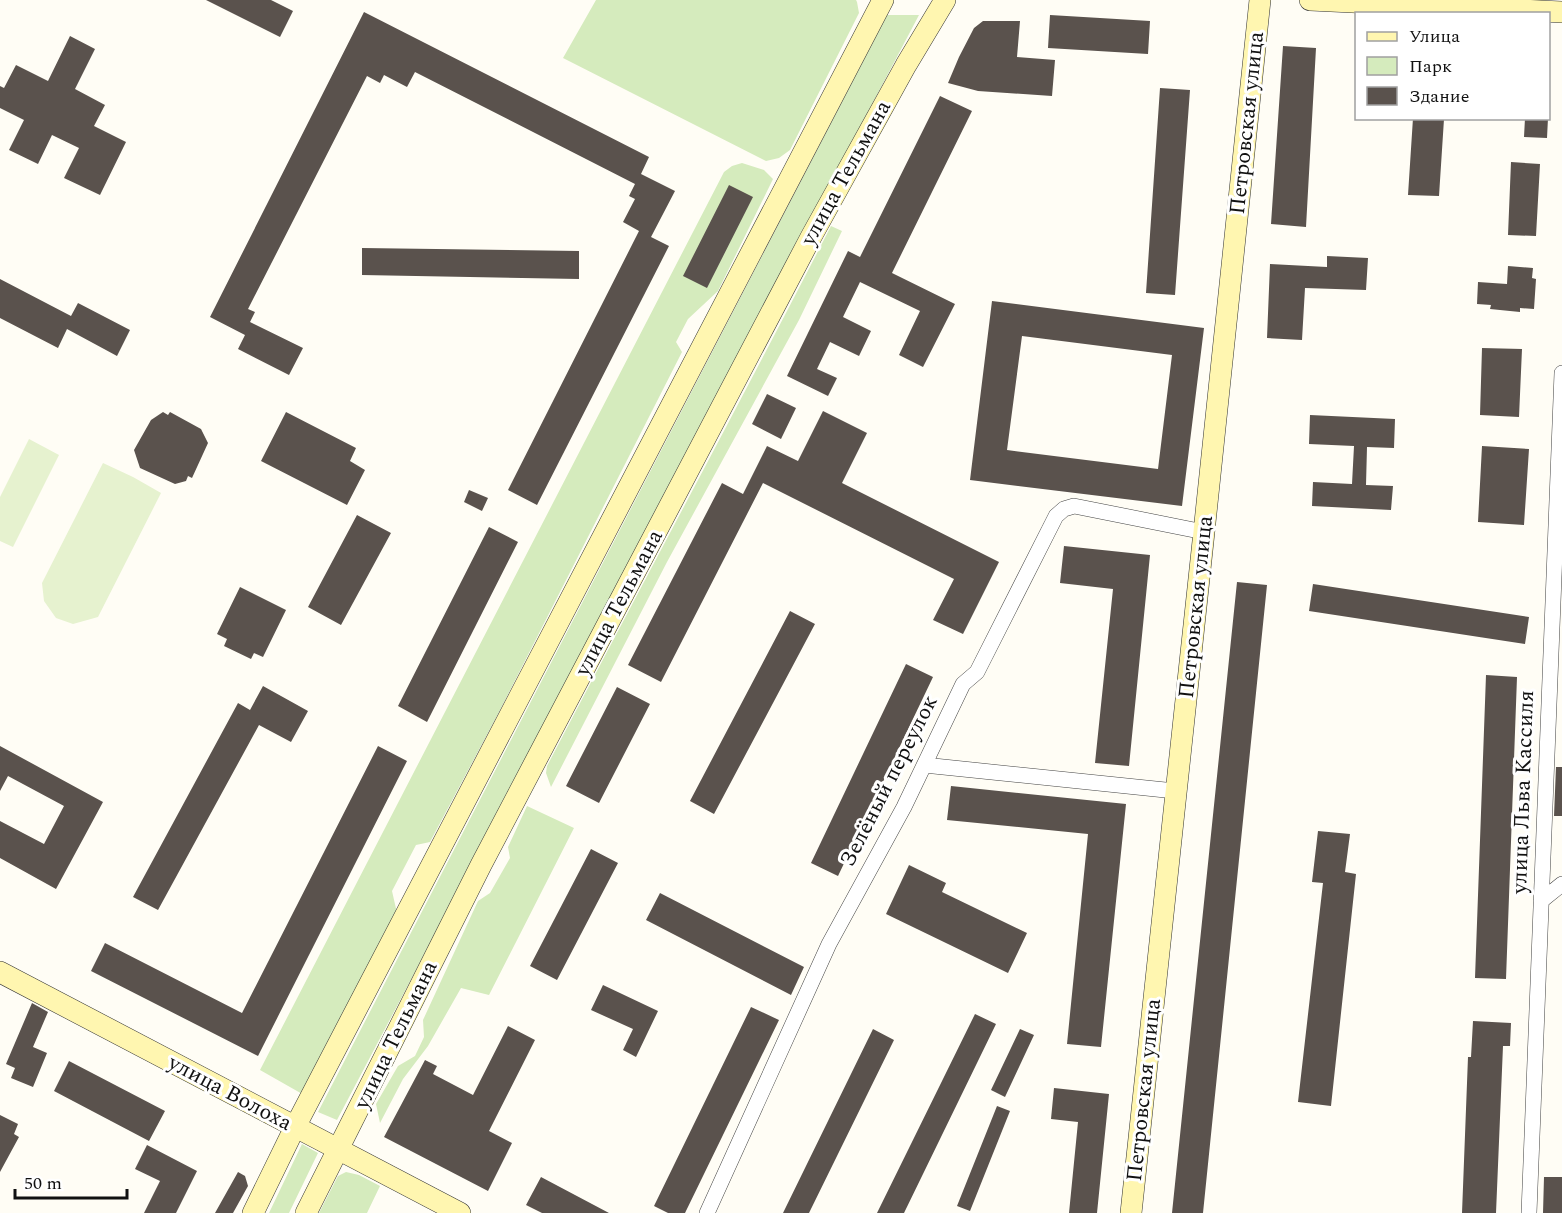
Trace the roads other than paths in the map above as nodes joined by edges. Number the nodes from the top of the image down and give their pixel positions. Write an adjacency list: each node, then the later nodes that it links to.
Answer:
1 (883, 0): 13 (main road, улица Тельмана)
2 (945, 0): 14 (main road, улица Тельмана)
3 (1260, 0): 7 (main road, Петровская улица)
4 (1310, 0): 5 (main road)
5 (1562, 12)
6 (1562, 373): 11 (street, улица Льва Кассиля)
7 (1204, 532): 8 (street, Зелёный переулок); 9 (main road, Петровская улица)
8 (924, 765): 9 (street); 18 (street, Зелёный переулок)
9 (1175, 791): 19 (main road, Петровская улица)
10 (1562, 884): 11 (street)
11 (1541, 901): 20 (street, улица Льва Кассиля)
12 (0, 972): 13 (main road, улица Волоха)
13 (295, 1127): 14 (main road, улица Волоха); 15 (main road, улица Тельмана)
14 (338, 1149): 16 (main road, улица Тельмана); 17 (main road, улица Волоха)
15 (253, 1213)
16 (306, 1213)
17 (460, 1213)
18 (707, 1213)
19 (1131, 1213)
20 (1529, 1213)

